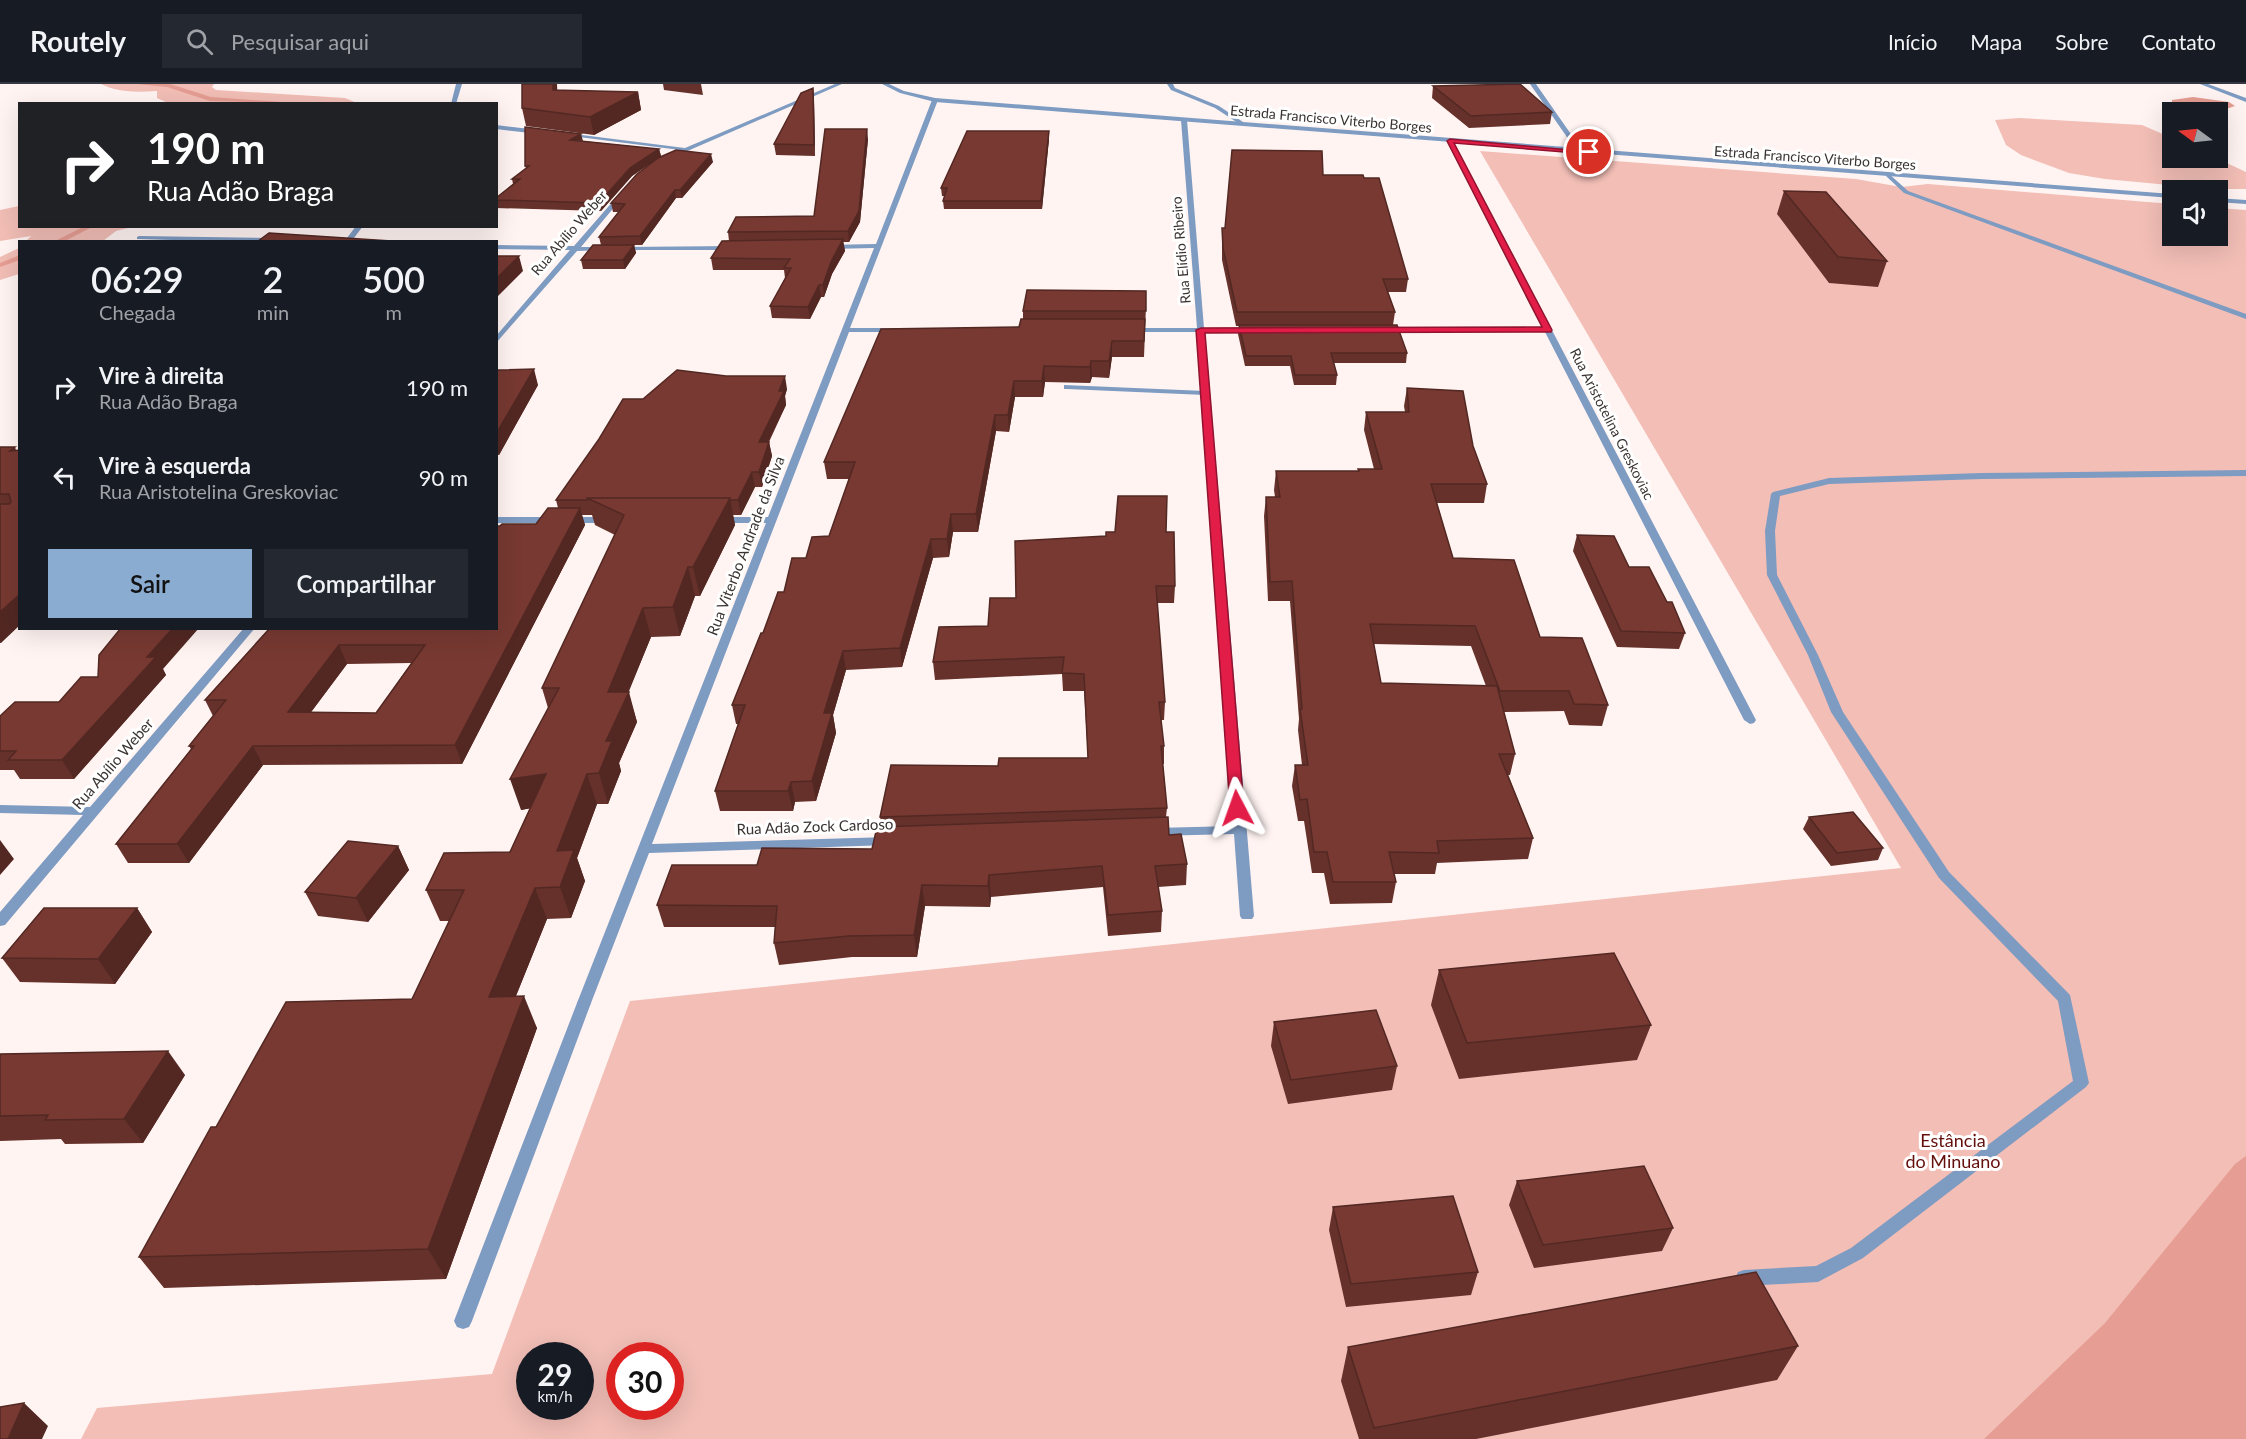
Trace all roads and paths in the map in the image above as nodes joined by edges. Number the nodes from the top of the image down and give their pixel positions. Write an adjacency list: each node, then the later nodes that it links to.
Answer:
1 (459, 84): 9 (street)
2 (839, 84): 16 (street)
3 (885, 84): 7 (street, Estrada Francisco Viterbo Borges)
4 (1170, 84): 11 (street)
5 (1533, 84): 17 (street)
6 (2203, 84): 8 (street)
7 (935, 100): 10 (street, Estrada Francisco Viterbo Borges); 29 (street, Rua Viterbo Andrade da Silva)
8 (2246, 100)
9 (454, 102)
10 (1184, 120): 11 (street, Estrada Francisco Viterbo Borges); 38 (street, Rua Elídio Ribeiro)
11 (1243, 124): 15 (street, Estrada Francisco Viterbo Borges)
12 (498, 127): 13 (street)
13 (543, 132)
14 (555, 134): 16 (street)
15 (1450, 141): 17 (street, Estrada Francisco Viterbo Borges); 41 (street, Rua Aristotelina Greskoviac)
16 (684, 150): 18 (street)
17 (1567, 150): 19 (street, Estrada Francisco Viterbo Borges)
18 (666, 159)
19 (1887, 175): 21 (street, Estrada Francisco Viterbo Borges); 34 (street)
20 (628, 187): 33 (street, Rua Abílio Weber)
21 (2162, 195)
22 (2228, 201): 23 (street)
23 (2246, 202)
24 (358, 228): 28 (street)
25 (140, 238): 26 (street)
26 (202, 240): 27 (street)
27 (282, 240)
28 (348, 240)
29 (878, 246): 30 (street); 35 (street, Rua Viterbo Andrade da Silva)
30 (820, 247)
31 (498, 248): 33 (street)
32 (738, 248): 33 (street)
33 (574, 250): 42 (street, Rua Abílio Weber)
34 (2246, 317)
35 (846, 330): 36 (street); 49 (street, Rua Viterbo Andrade da Silva)
36 (905, 330)
37 (1118, 330): 38 (street)
38 (1201, 330): 39 (street); 44 (street, Rua Elídio Ribeiro)
39 (1261, 330)
40 (1380, 330): 41 (street)
41 (1548, 330): 51 (street, Rua Aristotelina Greskoviac)
42 (498, 338)
43 (1067, 387): 44 (street)
44 (1206, 393): 54 (street, Rua Elídio Ribeiro)
45 (2246, 473): 60 (street)
46 (498, 520): 47 (street)
47 (616, 520)
48 (712, 520): 49 (street)
49 (772, 520): 57 (street, Rua Viterbo Andrade da Silva)
50 (248, 630): 53 (street, Rua Abílio Weber)
51 (1750, 720)
52 (0, 809): 53 (street)
53 (94, 811): 59 (street, Rua Abílio Weber)
54 (1238, 830): 55 (street); 58 (street, Rua Elídio Ribeiro)
55 (1143, 833)
56 (906, 841): 57 (street, Rua Adão Zock Cardoso)
57 (644, 849): 61 (street, Rua Viterbo Andrade da Silva)
58 (1247, 916)
59 (0, 921)
60 (1728, 1279)
61 (463, 1321)

